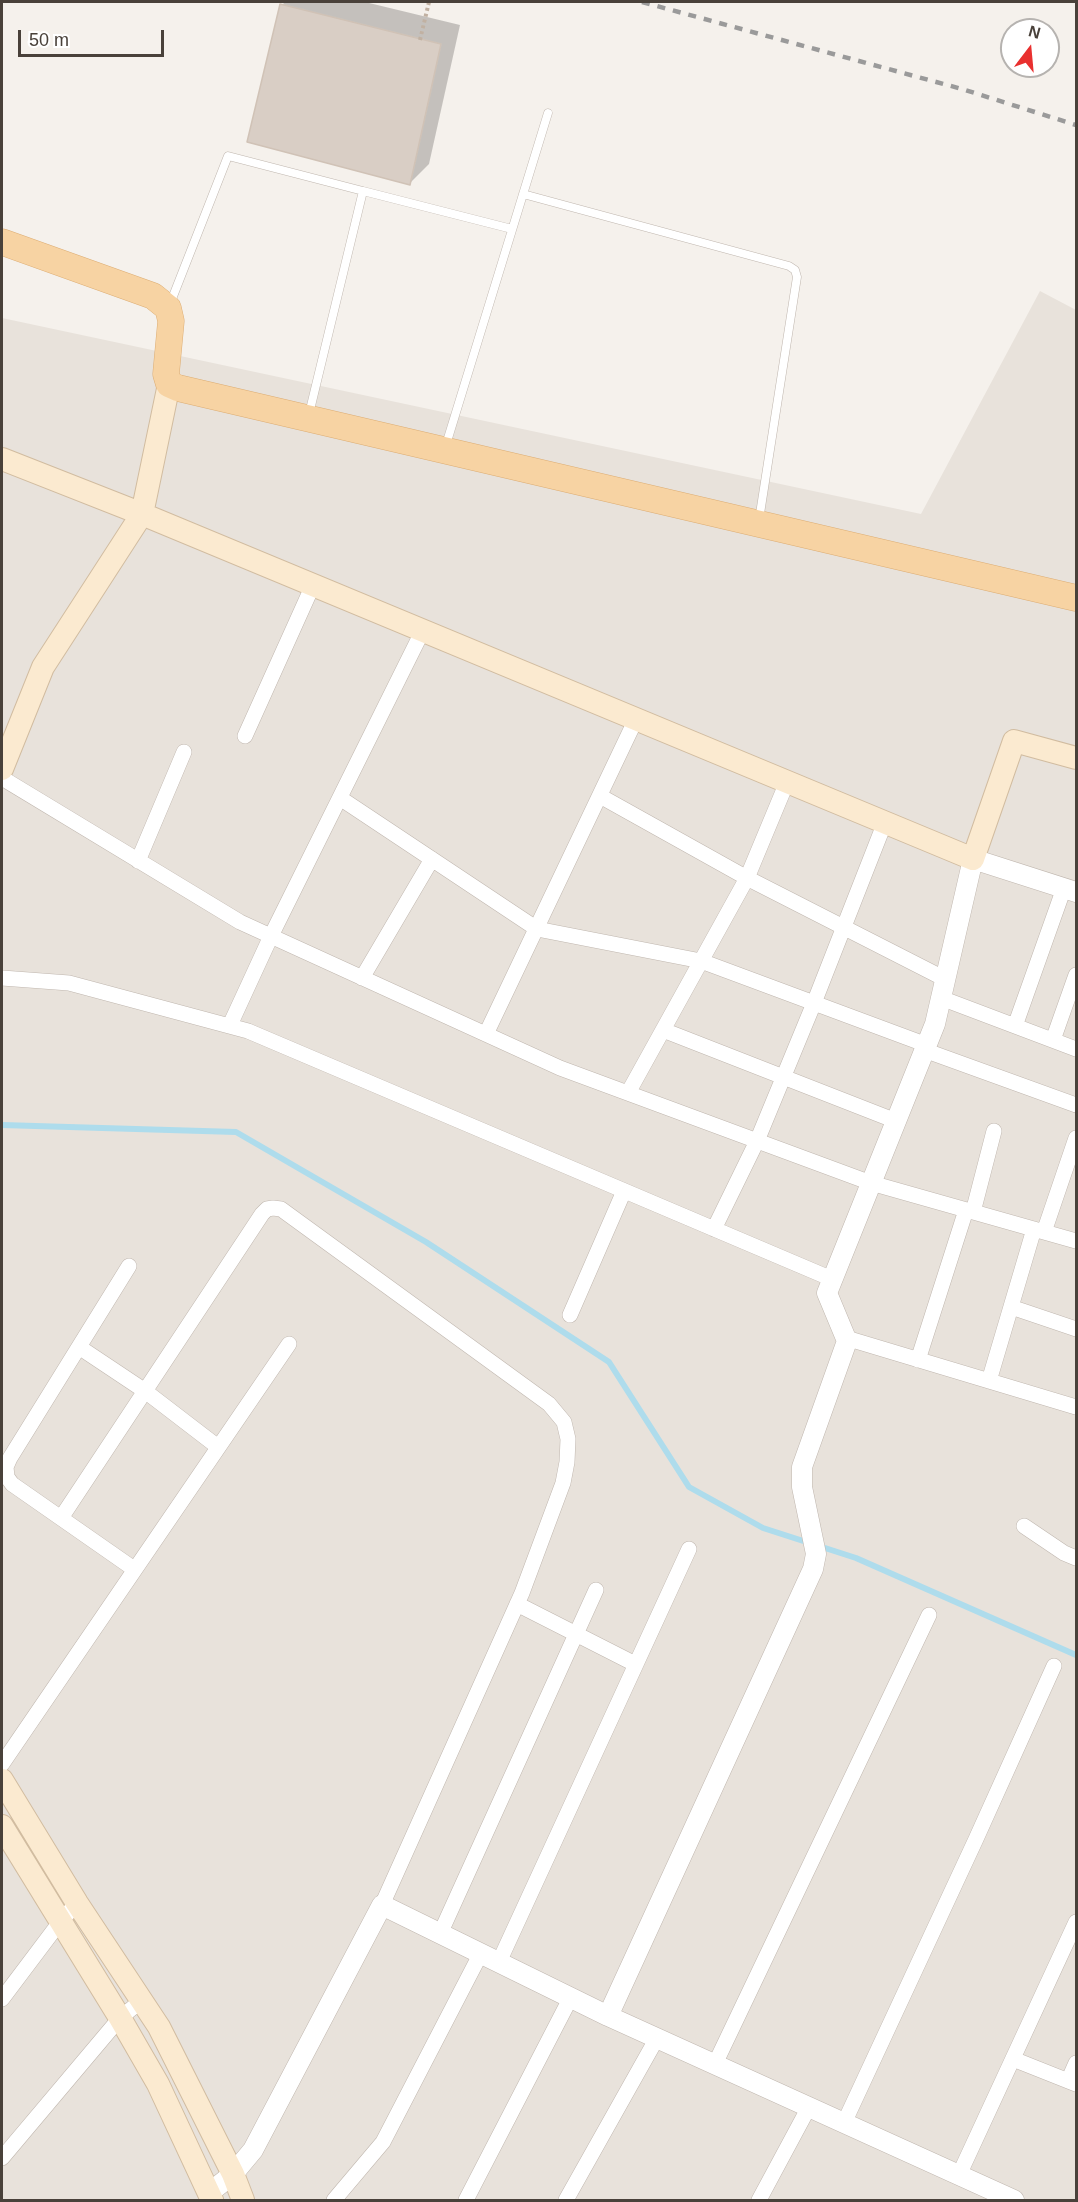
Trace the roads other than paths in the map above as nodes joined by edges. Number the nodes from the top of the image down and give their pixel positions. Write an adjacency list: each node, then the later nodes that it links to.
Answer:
1 (548, 113): 3 (lane)
2 (363, 191): 4 (lane); 6 (lane); 8 (lane)
3 (523, 194): 4 (lane); 12 (lane)
4 (512, 229): 9 (lane)
5 (2, 242): 6 (main road)
6 (168, 308): 7 (main road)
7 (169, 384): 8 (main road); 11 (main road)
8 (308, 419): 9 (main road)
9 (444, 451): 12 (main road)
10 (2, 459): 11 (main road)
11 (142, 514): 13 (main road); 20 (main road)
12 (758, 525): 14 (main road)
13 (313, 585): 15 (main road); 17 (street)
14 (1077, 598)
15 (423, 630): 16 (main road); 24 (street)
16 (636, 719): 22 (main road); 23 (street)
17 (245, 736)
18 (184, 752): 28 (street)
19 (1077, 758): 27 (main road)
20 (2, 769)
21 (2, 778): 28 (street)
22 (787, 782): 25 (main road); 29 (street)
23 (600, 796): 29 (street); 32 (street)
24 (340, 798): 26 (street); 33 (street)
25 (885, 822): 27 (main road); 31 (street)
26 (432, 859): 32 (street); 37 (street)
27 (973, 859): 30 (street); 38 (street)
28 (138, 861): 33 (street)
29 (747, 878): 31 (street); 34 (street)
30 (1070, 890): 41 (street)
31 (843, 928): 38 (street); 39 (street)
32 (537, 929): 34 (street); 43 (street)
33 (271, 936): 37 (street); 40 (street)
34 (701, 961): 39 (street); 42 (street)
35 (1077, 975): 44 (street)
36 (2, 978): 40 (street)
37 (362, 978): 43 (street)
38 (943, 988): 41 (street); 45 (street)
39 (814, 1003): 45 (street); 47 (street)
40 (230, 1025): 56 (street)
41 (1016, 1026): 44 (street)
42 (663, 1030): 47 (street); 48 (street)
43 (486, 1034): 48 (street)
44 (1053, 1040): 46 (street)
45 (925, 1048): 49 (street); 50 (street)
46 (1077, 1048)
47 (784, 1077): 50 (street); 53 (street)
48 (628, 1093): 53 (street)
49 (1077, 1105)
50 (896, 1121): 55 (street)
51 (994, 1131): 57 (street)
52 (1077, 1138): 54 (street)
53 (757, 1141): 55 (street); 58 (street)
54 (1071, 1171): 59 (street)
55 (871, 1183): 57 (street); 62 (street)
56 (624, 1191): 58 (street); 64 (street)
57 (969, 1211): 59 (street); 69 (street)
58 (714, 1229): 62 (street)
59 (1039, 1231): 60 (street); 63 (street)
60 (1077, 1241)
61 (129, 1266): 68 (street)
62 (832, 1279): 66 (street)
63 (1011, 1307): 65 (street); 70 (street)
64 (570, 1315)
65 (1077, 1329)
66 (846, 1338): 69 (street); 98 (street)
67 (289, 1344): 73 (street)
68 (79, 1347): 71 (street); 74 (street)
69 (918, 1360): 70 (street)
70 (989, 1381): 72 (street)
71 (145, 1391): 73 (street); 74 (street); 80 (street)
72 (1077, 1407)
73 (218, 1447): 78 (street)
74 (61, 1518): 78 (street)
75 (1024, 1526): 77 (street)
76 (689, 1549): 83 (street)
77 (1077, 1558)
78 (134, 1569): 85 (street)
79 (596, 1590): 82 (street)
80 (518, 1604): 82 (street); 89 (street)
81 (929, 1615): 103 (street)
82 (576, 1635): 83 (street); 92 (street)
83 (635, 1664): 94 (street)
84 (1054, 1666): 106 (street)
85 (2, 1764)
86 (2, 1780): 88 (main road)
87 (2, 1826): 90 (main road)
88 (77, 1903): 90 (street); 97 (main road)
89 (382, 1905): 92 (street); 108 (street)
90 (60, 1922): 96 (street); 99 (main road)
91 (1077, 1922): 101 (street)
92 (440, 1934): 93 (street)
93 (481, 1953): 94 (street); 112 (street)
94 (499, 1962): 95 (street)
95 (571, 1997): 98 (street); 113 (street)
96 (2, 1999)
97 (141, 2001): 99 (street); 108 (main road)
98 (608, 2016): 100 (street)
99 (120, 2018): 107 (street); 110 (main road)
100 (657, 2038): 103 (street); 114 (street)
101 (1013, 2059): 104 (street); 109 (street)
102 (1077, 2063): 104 (street)
103 (715, 2064): 105 (street)
104 (1072, 2083)
105 (809, 2107): 106 (street); 115 (street)
106 (844, 2123): 109 (street)
107 (2, 2158)
108 (233, 2174): 110 (street); 111 (main road)
109 (959, 2175): 116 (street)
110 (210, 2197)
111 (243, 2200)
112 (334, 2200)
113 (466, 2200)
114 (566, 2200)
115 (759, 2200)
116 (1014, 2200)

